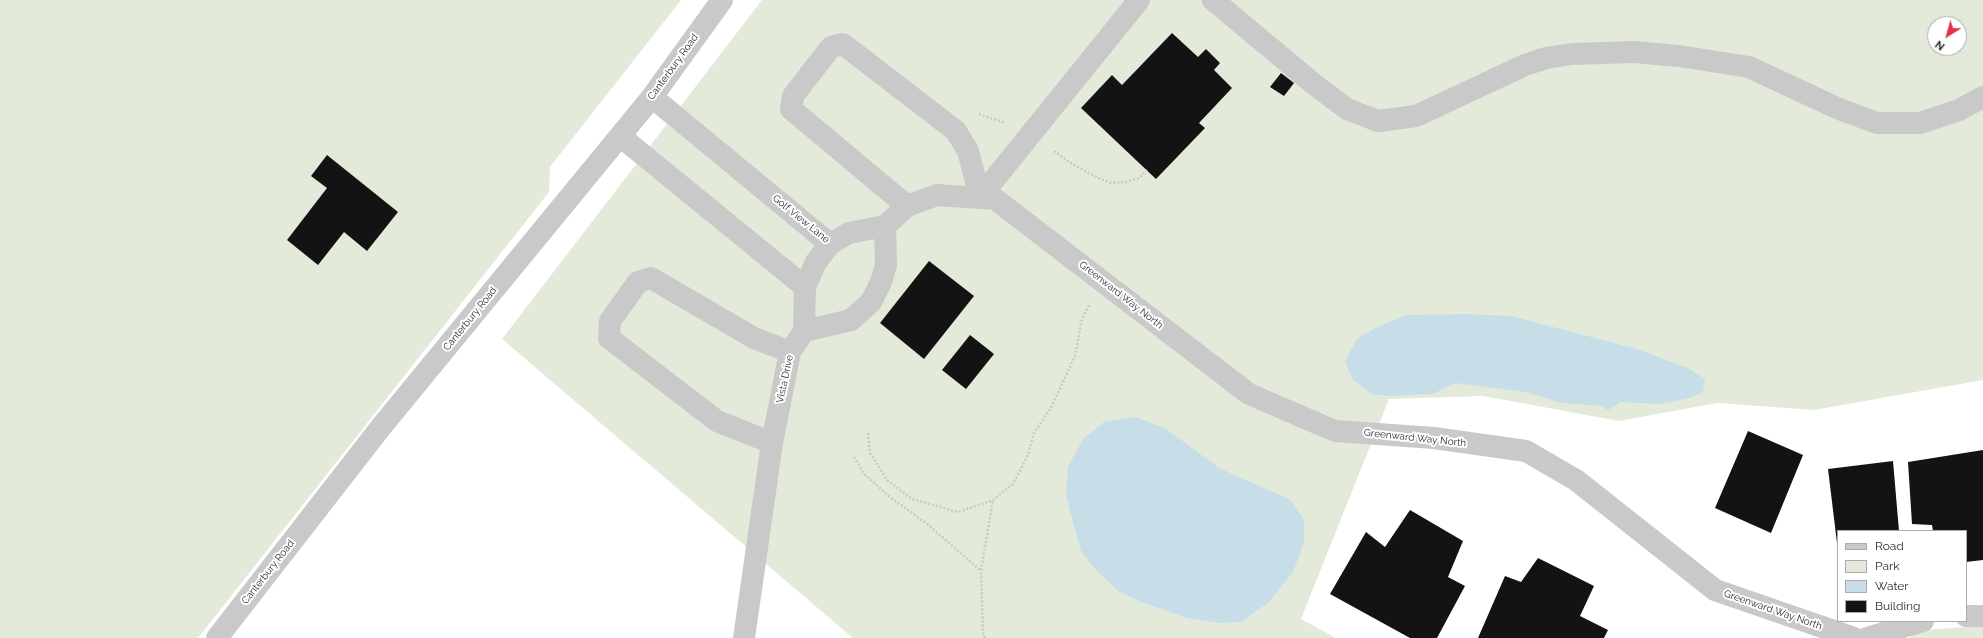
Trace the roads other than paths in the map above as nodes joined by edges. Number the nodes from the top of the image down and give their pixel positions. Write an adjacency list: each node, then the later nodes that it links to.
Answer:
1 (722, 0): 4 (street, Canterbury Road)
2 (1139, 0): 7 (street)
3 (1214, 0): 5 (street)
4 (652, 97): 6 (street, Canterbury Road); 10 (street, Golf View Lane)
5 (1983, 97)
6 (620, 136): 11 (street); 18 (street, Canterbury Road)
7 (988, 198): 8 (street); 8 (street); 20 (street, Greenward Way North)
8 (907, 206): 9 (street)
9 (885, 226): 10 (street, Golf View Lane); 12 (street)
10 (830, 244): 11 (street)
11 (805, 287): 12 (street)
12 (804, 331): 13 (street, Vista Drive)
13 (790, 352): 14 (street, Vista Drive); 14 (street)
14 (772, 443): 19 (street, Vista Drive)
15 (1967, 616): 16 (street)
16 (1983, 616)
17 (1920, 622): 21 (street)
18 (217, 638)
19 (744, 638)
20 (1854, 638)
21 (1867, 638)

